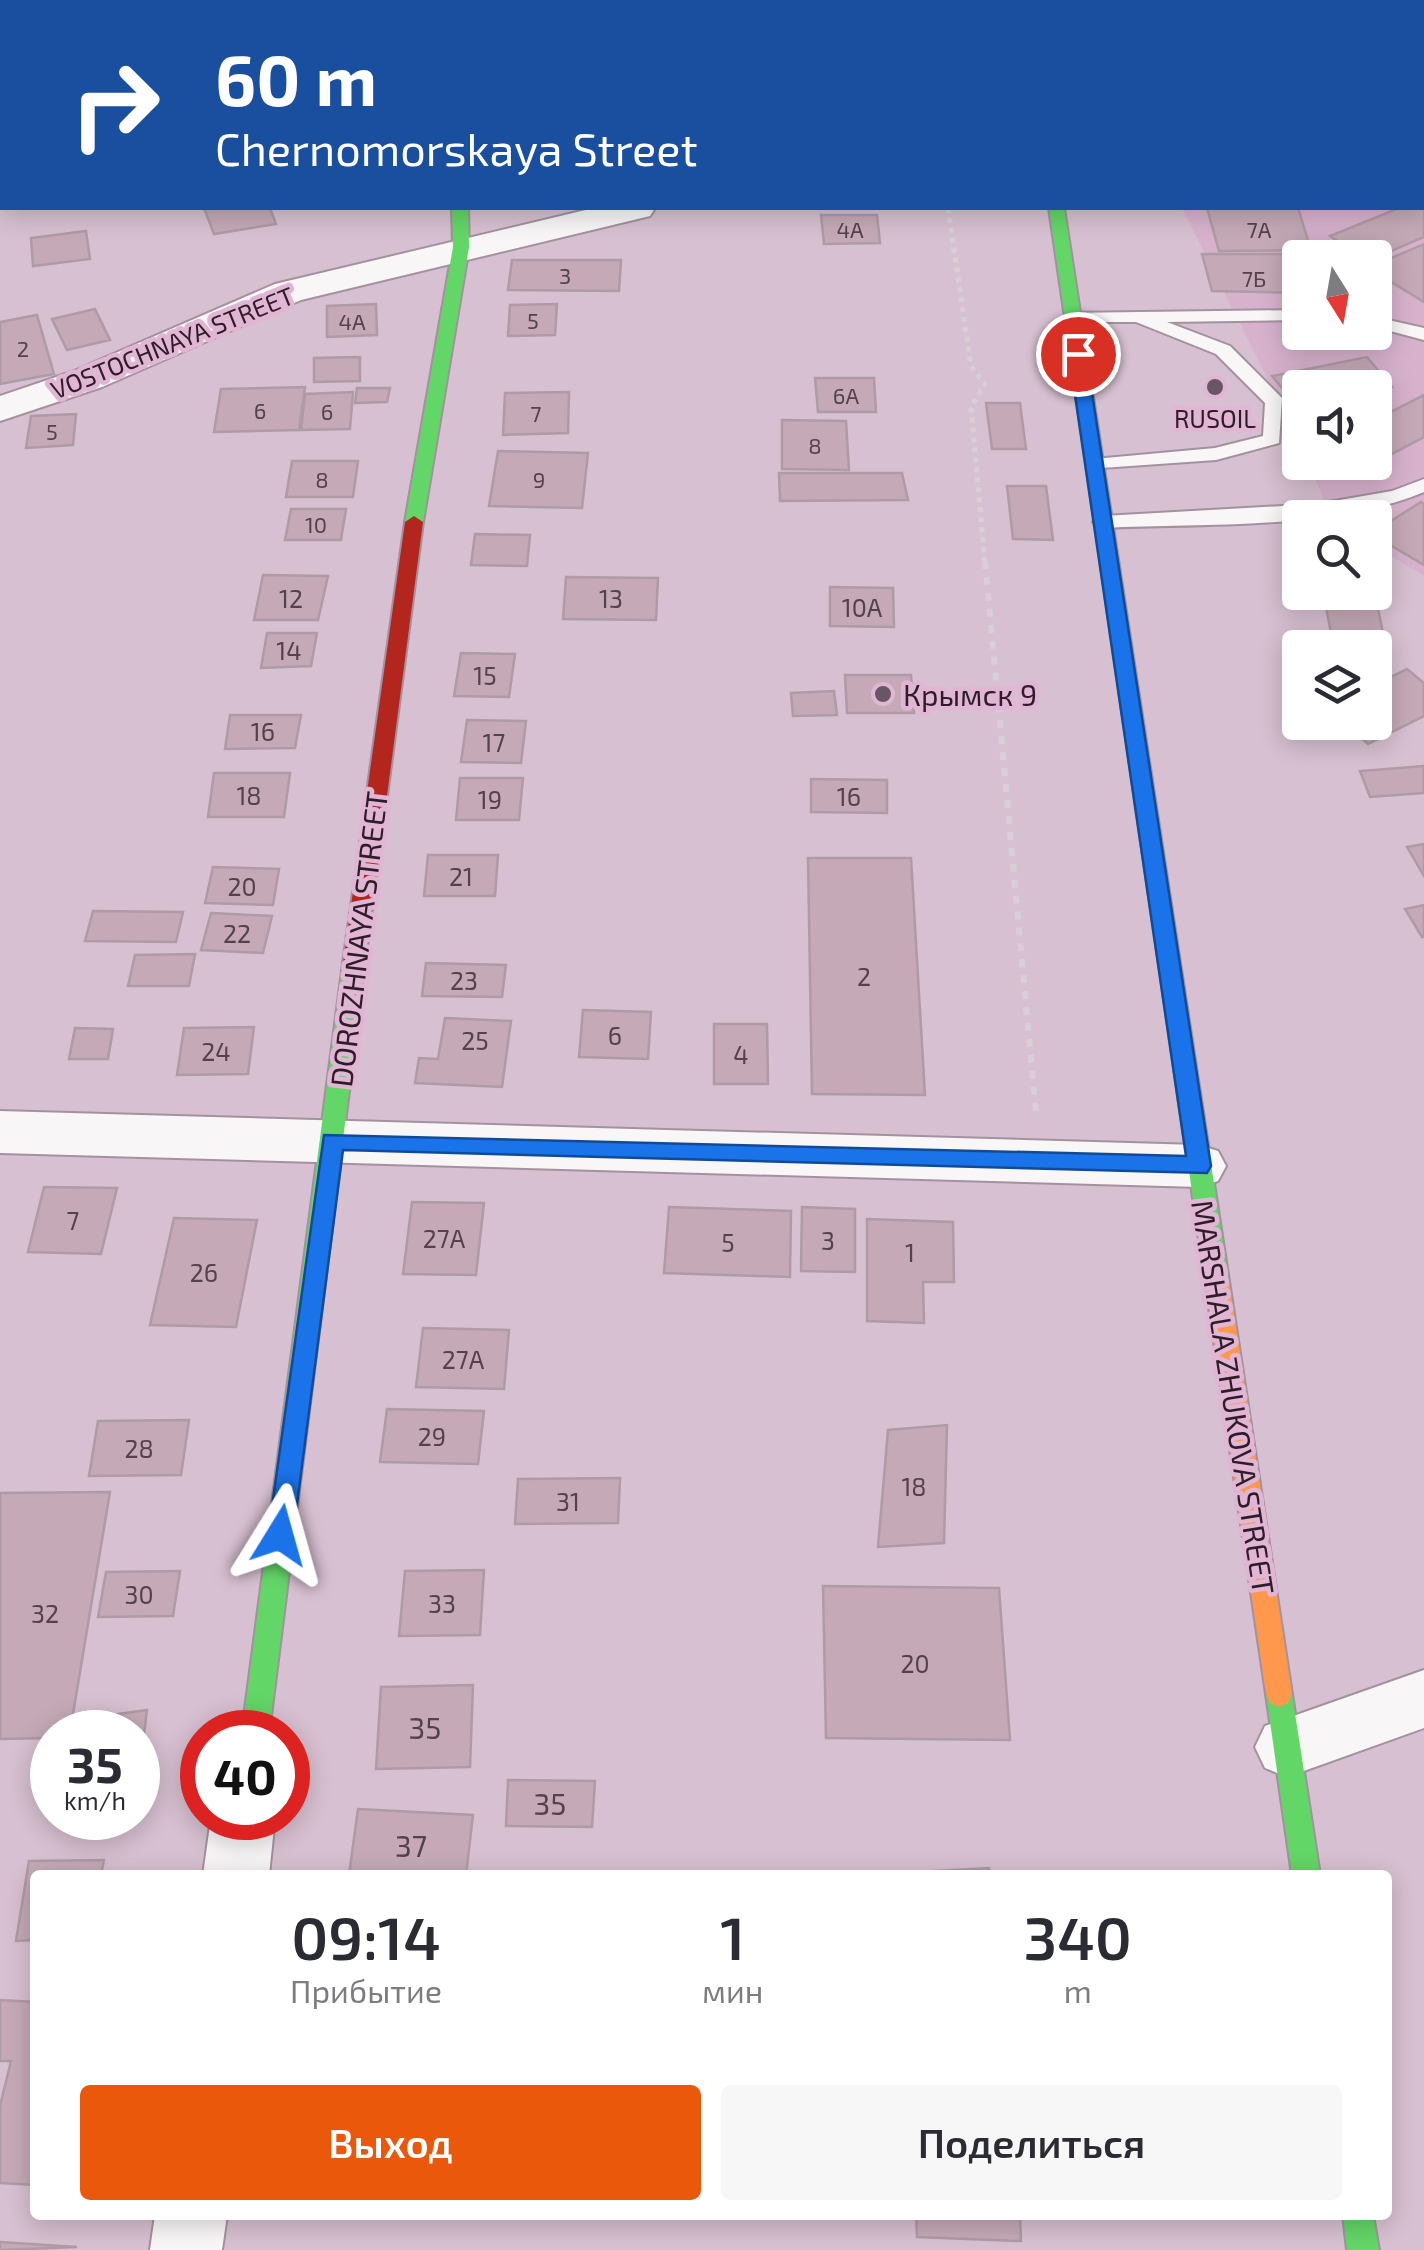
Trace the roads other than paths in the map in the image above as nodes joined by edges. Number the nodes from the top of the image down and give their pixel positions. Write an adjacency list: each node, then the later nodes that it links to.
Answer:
1 (460, 210): 4 (main road, DOROZHNAYA STREET)
2 (628, 210): 4 (street, VOSTOCHNAYA STREET)
3 (1056, 210): 7 (main road, MARSHALA ZHUKOVA STREET)
4 (461, 247): 10 (street, VOSTOCHNAYA STREET); 15 (main road, DOROZHNAYA STREET)
5 (1282, 315): 6 (lane)
6 (1137, 316): 7 (lane); 11 (lane)
7 (1072, 317): 11 (main road, MARSHALA ZHUKOVA STREET)
8 (1392, 326): 9 (lane)
9 (1424, 334)
10 (0, 408)
11 (1094, 466): 13 (main road, MARSHALA ZHUKOVA STREET)
12 (1424, 485): 13 (lane)
13 (1103, 522): 16 (main road, MARSHALA ZHUKOVA STREET)
14 (0, 1132): 15 (street)
15 (332, 1141): 16 (street); 18 (main road, DOROZHNAYA STREET)
16 (1199, 1166): 19 (main road, MARSHALA ZHUKOVA STREET)
17 (1424, 1699): 19 (street)
18 (257, 1710)
19 (1287, 1747): 22 (main road, MARSHALA ZHUKOVA STREET)
20 (241, 1840): 21 (street)
21 (237, 1870)
22 (1305, 1870)
23 (190, 2220): 25 (street)
24 (1359, 2220): 26 (main road)
25 (186, 2250)
26 (1363, 2250)

